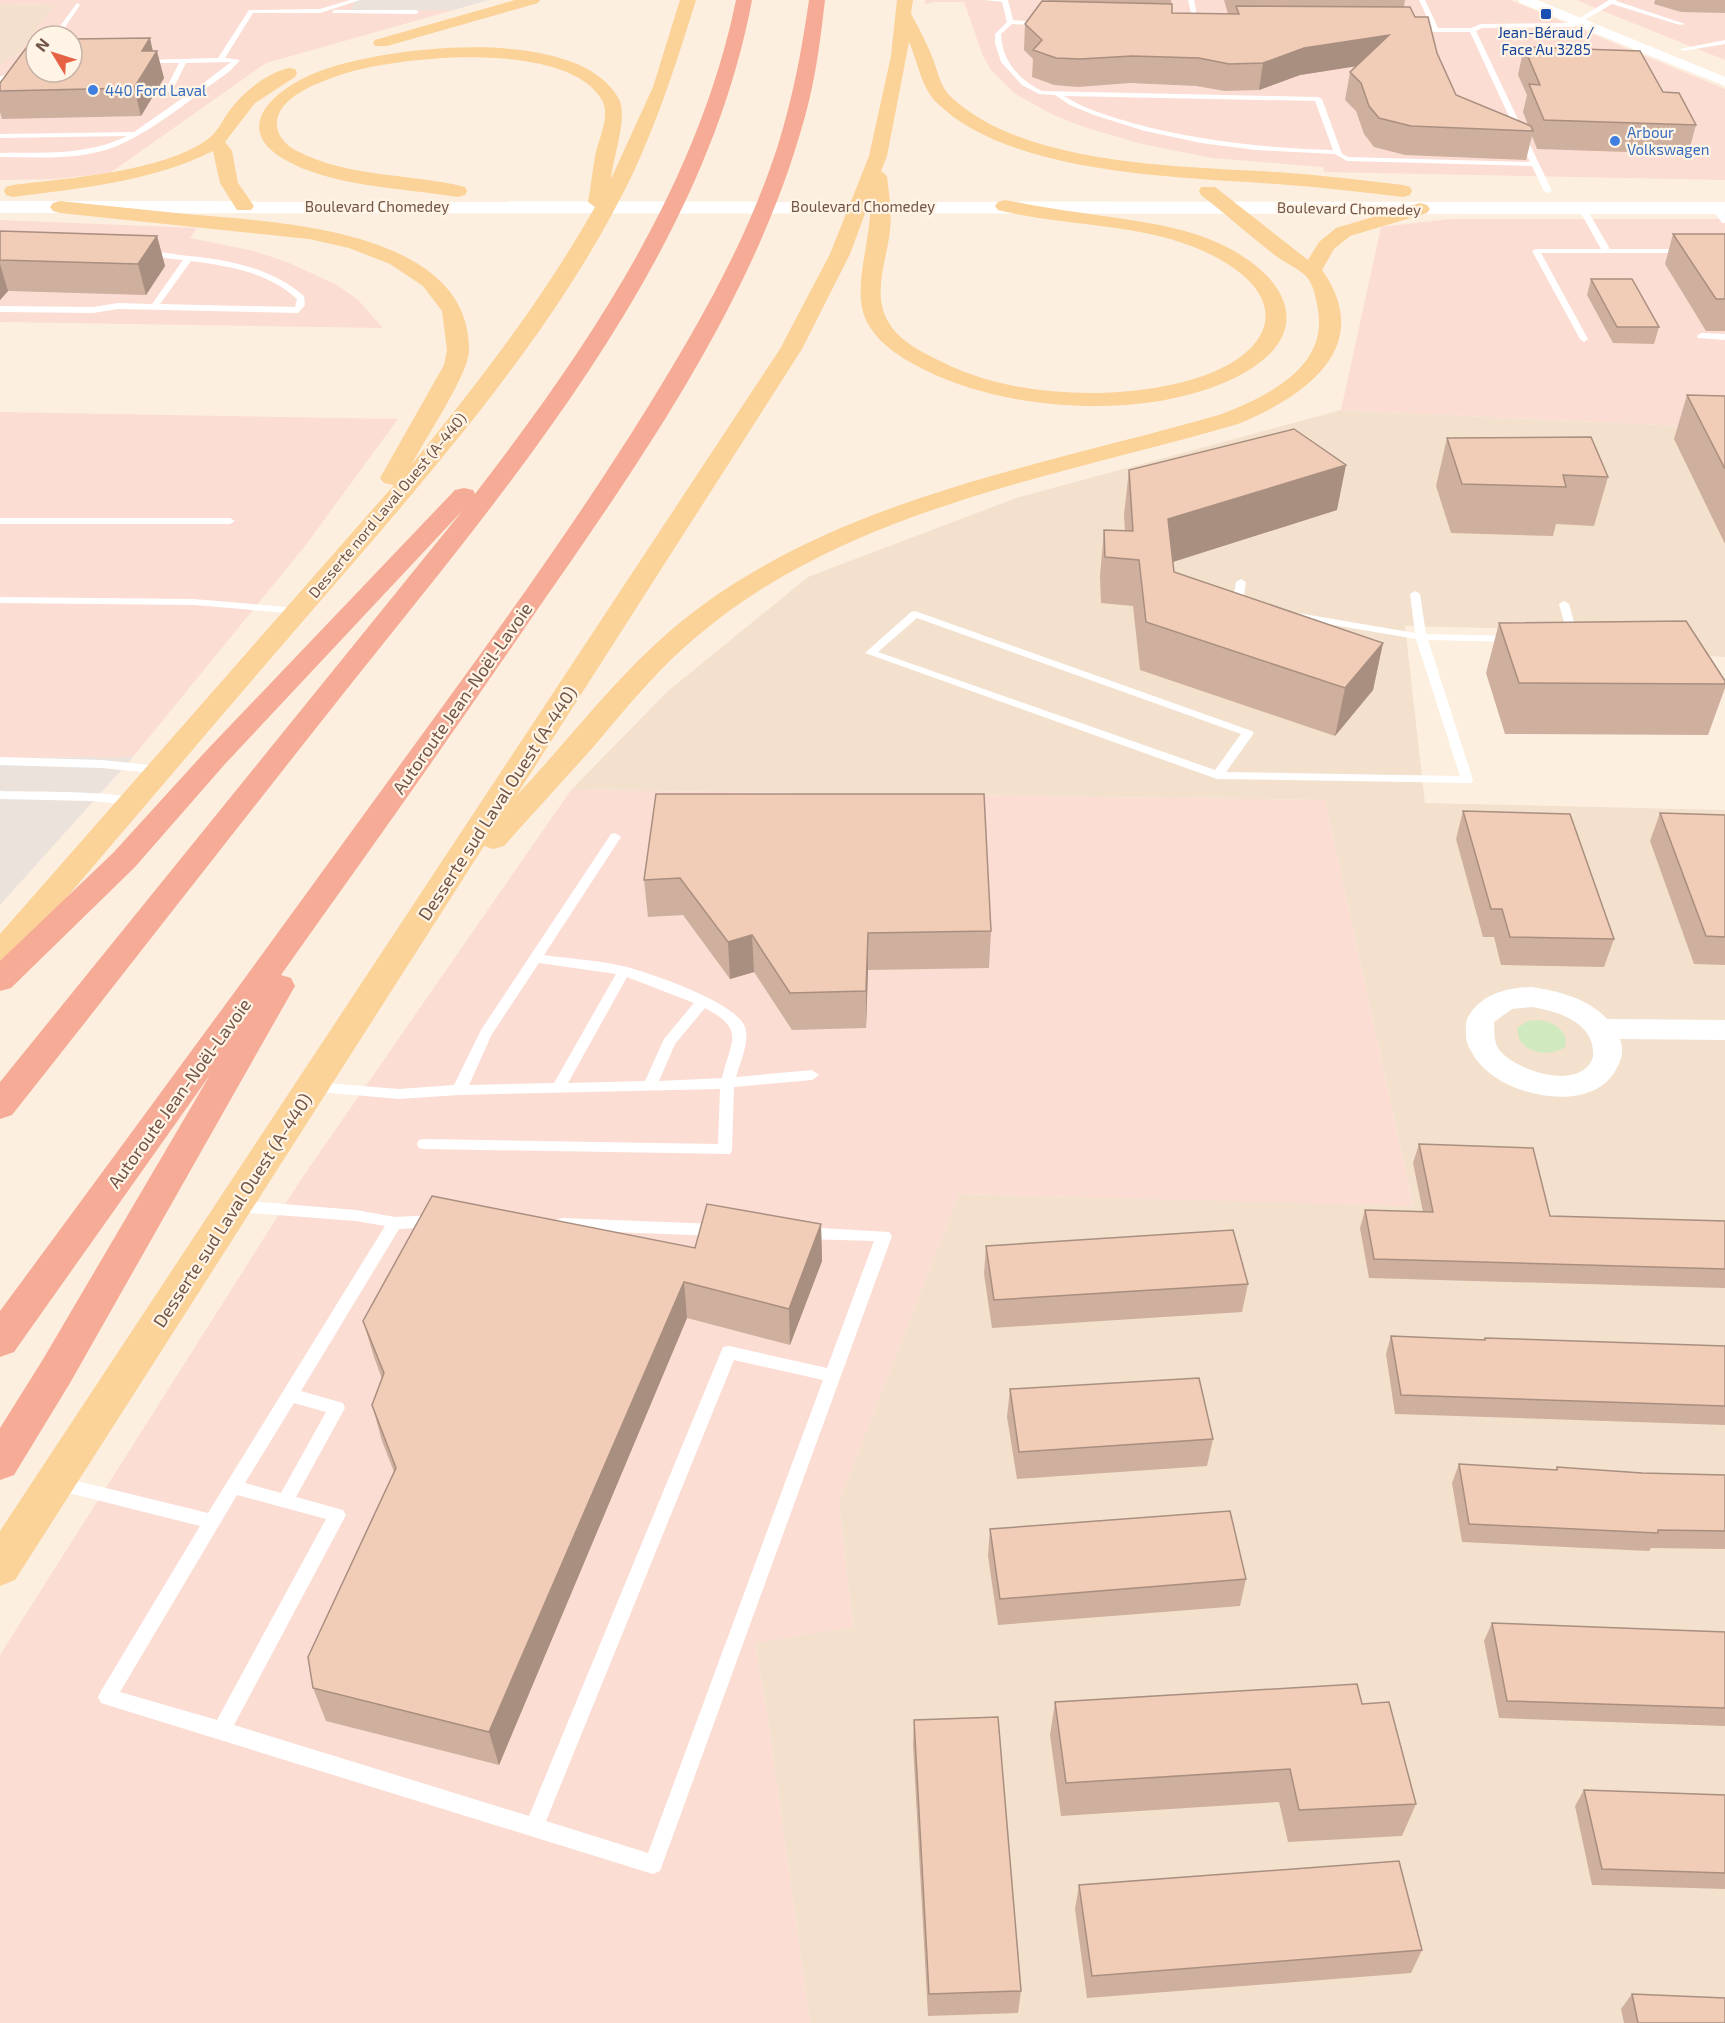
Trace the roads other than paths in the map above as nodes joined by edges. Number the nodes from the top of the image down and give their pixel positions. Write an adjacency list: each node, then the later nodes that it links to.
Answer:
1 (357, 0): 15 (lane)
2 (532, 0): 44 (main road)
3 (688, 0): 48 (main road, Desserte nord Laval Ouest (A-440))
4 (744, 0): 73 (highway)
5 (817, 0): 92 (highway, Autoroute Jean-Noël-Lavoie)
6 (988, 0): 7 (lane)
7 (1005, 0): 18 (lane)
8 (1191, 0): 24 (lane)
9 (1422, 0): 28 (lane)
10 (1525, 0): 19 (street)
11 (1560, 0): 17 (street)
12 (1612, 1): 17 (lane); 22 (lane)
13 (77, 5): 21 (lane)
14 (905, 8): 49 (main road); 53 (main road)
15 (326, 10): 16 (lane); 33 (lane)
16 (416, 12)
17 (1593, 14): 19 (lane); 32 (street)
18 (1010, 22): 20 (lane); 41 (lane)
19 (1580, 22): 26 (lane); 39 (street)
20 (1051, 23)
21 (64, 24)
22 (1682, 24)
23 (1187, 26): 24 (lane)
24 (1197, 26): 25 (lane)
25 (1206, 27)
26 (1534, 27): 29 (lane); 30 (lane)
27 (1400, 30): 28 (lane)
28 (1436, 30): 29 (lane)
29 (1472, 30): 47 (lane)
30 (1539, 35)
31 (1725, 42): 32 (lane)
32 (1683, 49): 36 (street)
33 (219, 60): 35 (lane); 40 (lane)
34 (137, 61): 35 (lane)
35 (183, 61): 40 (lane)
36 (1725, 66)
37 (24, 68): 38 (lane)
38 (0, 80)
39 (1725, 82)
40 (193, 94): 42 (lane)
41 (1056, 94): 45 (lane); 45 (lane)
42 (137, 134): 43 (lane); 46 (lane)
43 (0, 136)
44 (216, 143): 51 (main road); 55 (main road)
45 (1338, 152): 47 (lane)
46 (0, 155)
47 (1536, 164): 54 (lane)
48 (611, 177): 52 (main road); 76 (main road, Desserte nord Laval Ouest (A-440))
49 (874, 178): 56 (main road); 94 (main road, Desserte sud Laval Ouest (A-440))
50 (1208, 190): 52 (street, Boulevard Chomedey); 53 (street, Boulevard Chomedey); 59 (main road)
51 (6, 191): 55 (street, Boulevard Chomedey)
52 (458, 191): 55 (street, Boulevard Chomedey)
53 (1403, 191): 54 (street, Boulevard Chomedey)
54 (1548, 191): 60 (street, Boulevard Chomedey)
55 (239, 199): 56 (street, Boulevard Chomedey); 58 (street, Boulevard Chomedey)
56 (1005, 206): 59 (street, Boulevard Chomedey)
57 (0, 207): 58 (street, Boulevard Chomedey)
58 (60, 207): 76 (main road)
59 (1229, 207): 62 (street, Boulevard Chomedey); 67 (main road)
60 (1723, 207): 61 (street, Boulevard Chomedey)
61 (1582, 208): 62 (street, Boulevard Chomedey); 63 (lane)
62 (1420, 209): 67 (main road)
63 (1607, 251): 64 (lane); 72 (lane)
64 (1701, 251)
65 (131, 253): 66 (lane)
66 (189, 256): 68 (lane); 68 (lane)
67 (1312, 271): 94 (main road)
68 (155, 306): 69 (lane)
69 (0, 309)
70 (1701, 336): 71 (lane)
71 (1725, 337)
72 (1584, 339)
73 (567, 387): 98 (highway); 108 (highway)
74 (0, 521): 75 (lane)
75 (230, 521)
76 (353, 548): 82 (main road, Desserte nord Laval Ouest (A-440))
77 (1241, 582): 81 (lane)
78 (1415, 594): 84 (lane)
79 (0, 600): 82 (lane)
80 (1564, 604): 86 (lane)
81 (1248, 608)
82 (298, 611): 88 (main road, Desserte nord Laval Ouest (A-440))
83 (1283, 614): 84 (lane)
84 (1421, 637): 85 (lane); 89 (lane)
85 (1527, 639)
86 (1562, 640)
87 (0, 761): 88 (lane)
88 (160, 770): 91 (main road, Desserte nord Laval Ouest (A-440))
89 (1217, 775): 89 (lane)
90 (0, 795): 91 (lane)
91 (133, 801): 95 (main road, Desserte nord Laval Ouest (A-440))
92 (371, 826): 116 (highway, Autoroute Jean-Noël-Lavoie); 119 (highway)
93 (615, 837): 96 (lane)
94 (426, 913): 105 (main road, Desserte sud Laval Ouest (A-440))
95 (0, 955)
96 (536, 958): 97 (lane); 107 (lane)
97 (624, 971): 99 (lane); 106 (lane)
98 (0, 980)
99 (702, 1002): 103 (lane); 104 (lane)
100 (1600, 1030): 101 (street)
101 (1725, 1030)
102 (812, 1075): 103 (lane)
103 (728, 1083): 104 (lane); 109 (lane)
104 (650, 1086): 106 (lane)
105 (313, 1087): 107 (lane); 110 (main road, Desserte sud Laval Ouest (A-440))
106 (558, 1088): 107 (lane)
107 (459, 1089)
108 (0, 1106)
109 (424, 1144)
110 (236, 1206): 112 (lane); 120 (main road, Desserte sud Laval Ouest (A-440))
111 (454, 1220): 112 (lane)
112 (395, 1223): 118 (lane)
113 (549, 1224): 114 (lane)
114 (729, 1230)
115 (789, 1233): 117 (lane)
116 (0, 1341)
117 (833, 1376): 126 (lane); 126 (lane)
118 (289, 1395): 121 (lane); 122 (lane)
119 (0, 1463)
120 (55, 1482): 123 (lane); 124 (main road, Desserte sud Laval Ouest (A-440))
121 (233, 1487): 122 (lane); 123 (lane)
122 (285, 1501): 125 (lane)
123 (212, 1522): 125 (lane)
124 (0, 1567)
125 (220, 1730): 126 (lane)
126 (534, 1827)

